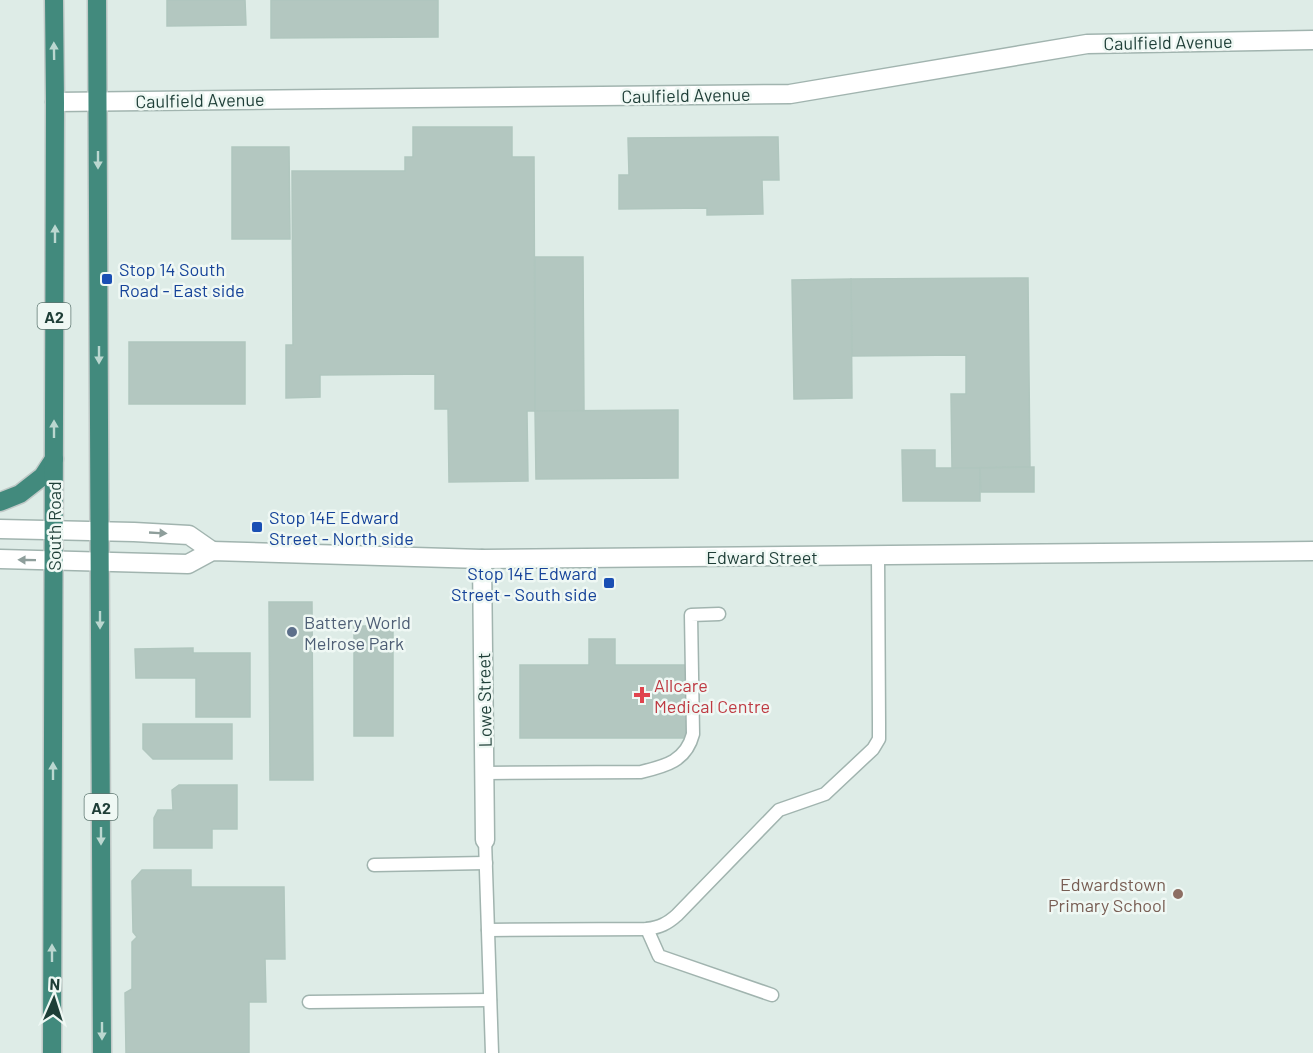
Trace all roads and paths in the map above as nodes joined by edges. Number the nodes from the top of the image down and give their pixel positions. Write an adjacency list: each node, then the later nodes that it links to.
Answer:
1 (54, 0): 5 (highway, South Road / A2, one-way to 1)
2 (97, 0): 4 (highway, A2)
3 (1313, 40): 4 (street, Caulfield Avenue)
4 (97, 101): 5 (street, Caulfield Avenue); 10 (highway, A2, one-way to 10)
5 (55, 102): 6 (highway, South Road / A2, one-way to 5)
6 (54, 459): 7 (highway); 9 (highway, South Road / A2)
7 (0, 502)
8 (0, 529): 9 (street)
9 (54, 530): 10 (street); 16 (highway, South Road / A2)
10 (100, 531): 11 (street, one-way to 11); 17 (highway, A2)
11 (212, 551): 15 (street, Edward Street); 17 (street, Edward Street)
12 (1313, 551): 13 (street, Edward Street)
13 (878, 556): 15 (street, Edward Street); 23 (lane)
14 (0, 559): 16 (street, Edward Street, one-way to 14)
15 (482, 559): 19 (street, Lowe Street)
16 (54, 561): 17 (street, Edward Street); 28 (highway, South Road / A2, one-way to 16)
17 (100, 562): 29 (highway, A2, one-way to 29)
18 (719, 614): 19 (lane)
19 (485, 773): 20 (street, Lowe Street)
20 (485, 840): 21 (lane)
21 (486, 863): 22 (lane); 24 (lane)
22 (374, 865)
23 (647, 929): 24 (lane); 25 (lane)
24 (488, 930): 26 (lane)
25 (772, 995)
26 (490, 1000): 27 (lane); 30 (lane)
27 (309, 1002)
28 (52, 1053)
29 (102, 1053)
30 (492, 1053)

